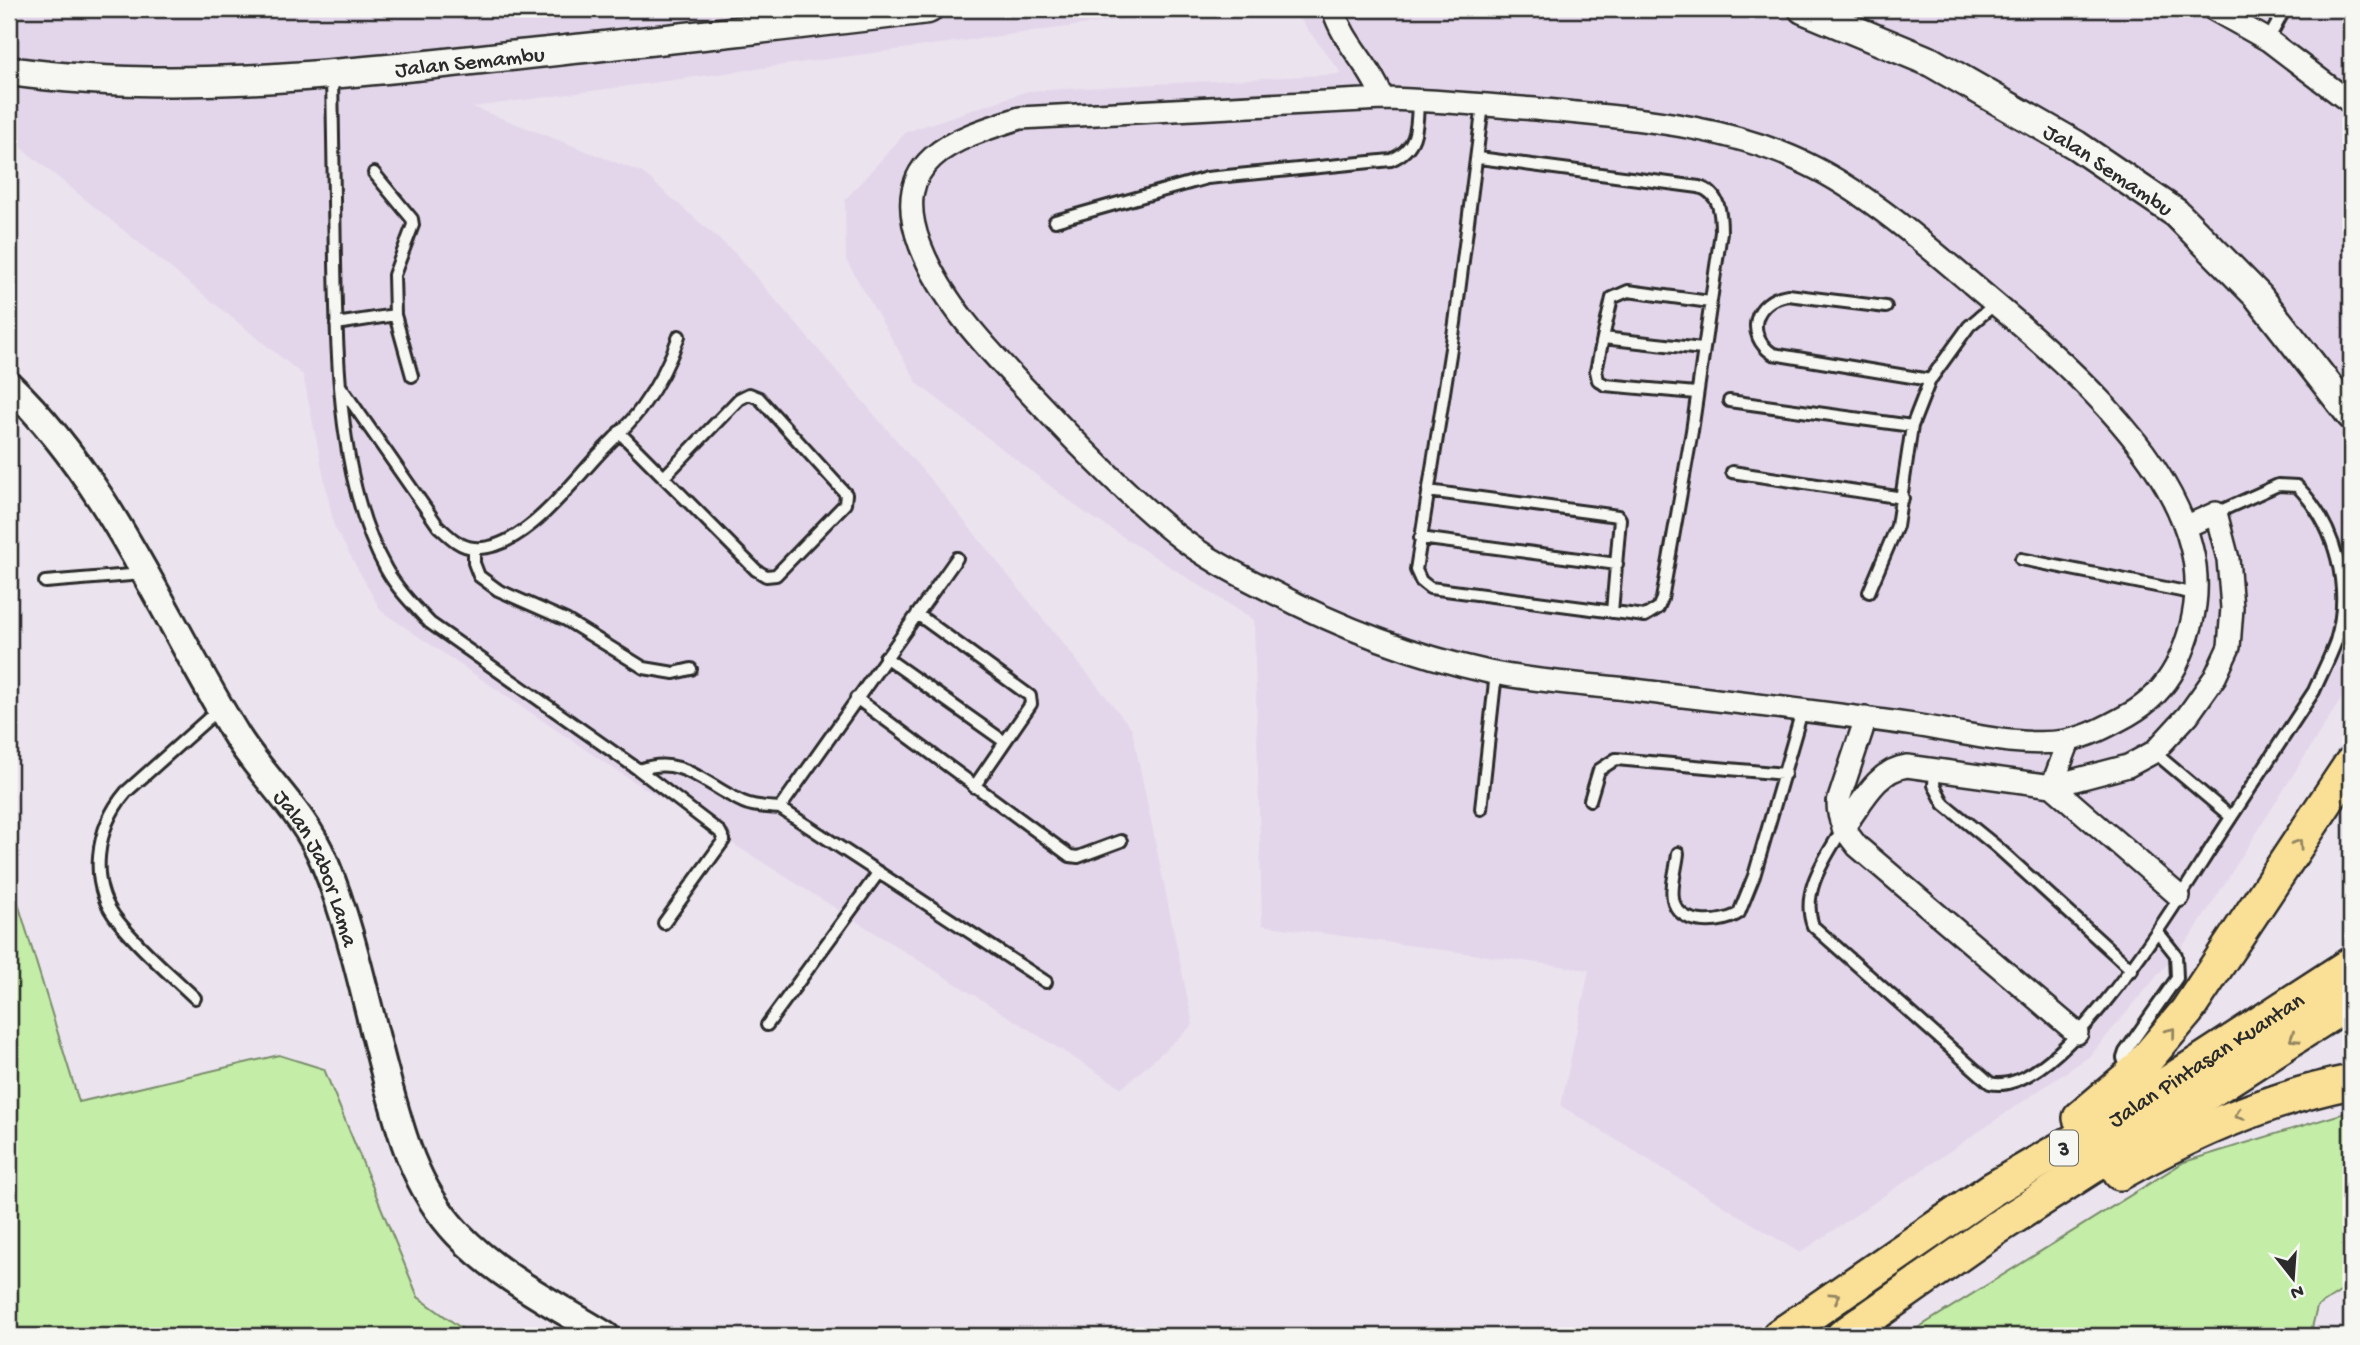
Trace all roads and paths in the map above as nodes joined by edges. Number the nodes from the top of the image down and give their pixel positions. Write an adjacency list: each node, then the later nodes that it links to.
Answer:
1 (929, 9): 8 (main road, Jalan Semambu)
2 (1333, 9): 9 (street)
3 (1802, 9): 30 (main road, Jalan Semambu)
4 (2213, 9): 6 (street)
5 (2285, 9): 6 (lane)
6 (2267, 40): 11 (street)
7 (9, 71): 8 (main road, Jalan Semambu)
8 (332, 75): 20 (lane)
9 (1383, 99): 10 (street); 52 (street)
10 (1418, 99): 12 (street); 15 (lane)
11 (2351, 103)
12 (1483, 105): 13 (lane); 17 (street)
13 (1479, 158): 16 (lane); 35 (lane)
14 (374, 173): 19 (lane)
15 (1055, 222)
16 (1710, 302): 22 (lane); 23 (lane)
17 (1995, 304): 25 (lane); 38 (street)
18 (1886, 307): 25 (lane)
19 (395, 315): 20 (lane); 24 (lane)
20 (336, 324): 26 (lane)
21 (679, 336): 32 (lane)
22 (1603, 338): 23 (lane); 27 (lane)
23 (1702, 349): 27 (lane)
24 (412, 376)
25 (1930, 380): 31 (lane)
26 (339, 385): 40 (lane); 61 (lane)
27 (1696, 393): 48 (lane)
28 (12, 394): 44 (street, Jalan Jabor Lama)
29 (1728, 401): 31 (lane)
30 (2351, 415)
31 (1912, 426): 36 (lane)
32 (619, 432): 34 (lane); 40 (lane)
33 (1732, 472): 36 (lane)
34 (664, 477): 34 (lane)
35 (1428, 491): 39 (lane); 43 (lane)
36 (1903, 498): 46 (lane)
37 (2216, 513): 38 (street); 59 (street); 69 (lane)
38 (2185, 527): 47 (street)
39 (1420, 538): 43 (lane); 48 (lane)
40 (474, 548): 51 (lane)
41 (957, 558): 49 (lane)
42 (2021, 559): 47 (lane)
43 (1617, 564): 48 (lane)
44 (145, 574): 45 (lane); 54 (street, Jalan Jabor Lama)
45 (45, 582)
46 (1869, 592)
47 (2196, 594): 57 (street)
48 (1612, 612)
49 (917, 614): 50 (lane); 58 (lane)
50 (885, 657): 53 (lane); 58 (lane)
51 (691, 669)
52 (1496, 673): 55 (street); 68 (lane)
53 (856, 698): 65 (lane); 67 (lane)
54 (221, 707): 80 (lane); 88 (street, Jalan Jabor Lama)
55 (1802, 710): 56 (street); 63 (lane)
56 (1866, 718): 57 (street); 70 (street)
57 (2069, 741): 64 (street)
58 (1004, 742): 65 (lane)
59 (2154, 752): 64 (street); 69 (lane)
60 (2351, 764): 84 (highway, one-way to 60)
61 (639, 770): 67 (lane); 75 (lane)
62 (1935, 770): 64 (street); 70 (street); 78 (lane)
63 (1785, 774): 66 (lane); 72 (lane)
64 (2052, 786): 74 (street)
65 (974, 787): 71 (lane)
66 (1590, 800)
67 (780, 808): 73 (lane)
68 (1481, 809)
69 (2231, 817): 74 (lane)
70 (1843, 828): 83 (street); 83 (lane)
71 (1121, 841)
72 (1678, 853)
73 (879, 872): 79 (lane); 82 (lane)
74 (2179, 896): 76 (lane)
75 (664, 923)
76 (2157, 931): 78 (lane); 84 (lane)
77 (2351, 964): 86 (highway, Jalan Pintasan Kuantan / 3)
78 (2132, 970): 83 (lane)
79 (1046, 982)
80 (195, 998)
81 (2351, 1001): 87 (highway, Jalan Pintasan Kuantan / 3, one-way to 87)
82 (767, 1025)
83 (2077, 1032)
84 (2130, 1077): 86 (highway)
85 (2351, 1082): 87 (highway, one-way to 87)
86 (1991, 1190): 89 (highway, Jalan Pintasan Kuantan / 3, one-way to 86)
87 (1901, 1296): 90 (highway, Jalan Pintasan Kuantan / 3)
88 (606, 1336)
89 (1779, 1336)
90 (1843, 1336)

